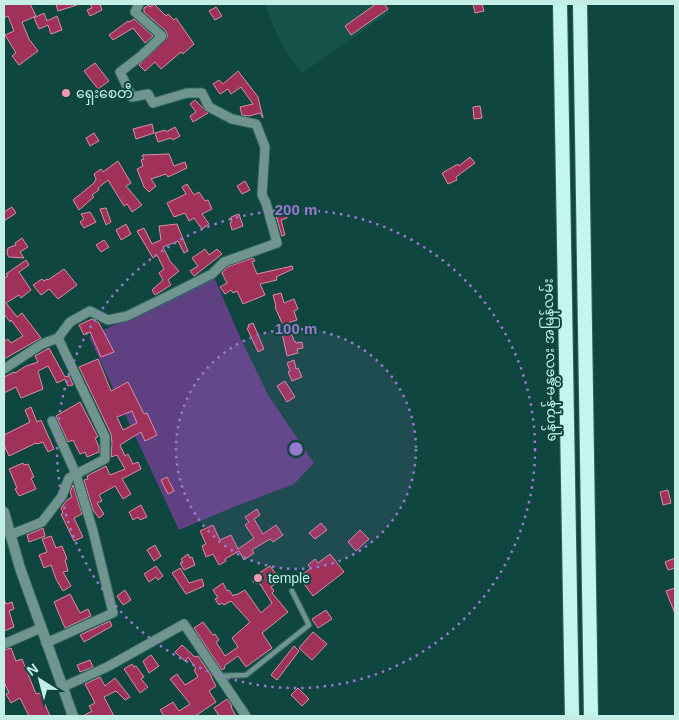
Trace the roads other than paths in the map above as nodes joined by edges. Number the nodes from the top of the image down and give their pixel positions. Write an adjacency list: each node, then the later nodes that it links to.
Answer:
1 (139, 4): 4 (street)
2 (560, 4): 18 (highway, ရန်ကုန်-မန္တလေး အမြန်လမ်း)
3 (580, 4): 19 (highway)
4 (58, 338): 5 (street); 7 (street)
5 (4, 369)
6 (52, 421): 7 (street)
7 (76, 474): 9 (street); 12 (street)
8 (4, 512): 9 (street)
9 (10, 534): 11 (street)
10 (292, 591): 14 (lane)
11 (40, 628): 12 (street); 13 (street)
12 (46, 643): 15 (street)
13 (4, 644)
14 (219, 676): 15 (street); 17 (street)
15 (63, 687): 16 (street)
16 (73, 716)
17 (246, 716)
18 (572, 716)
19 (591, 716)

